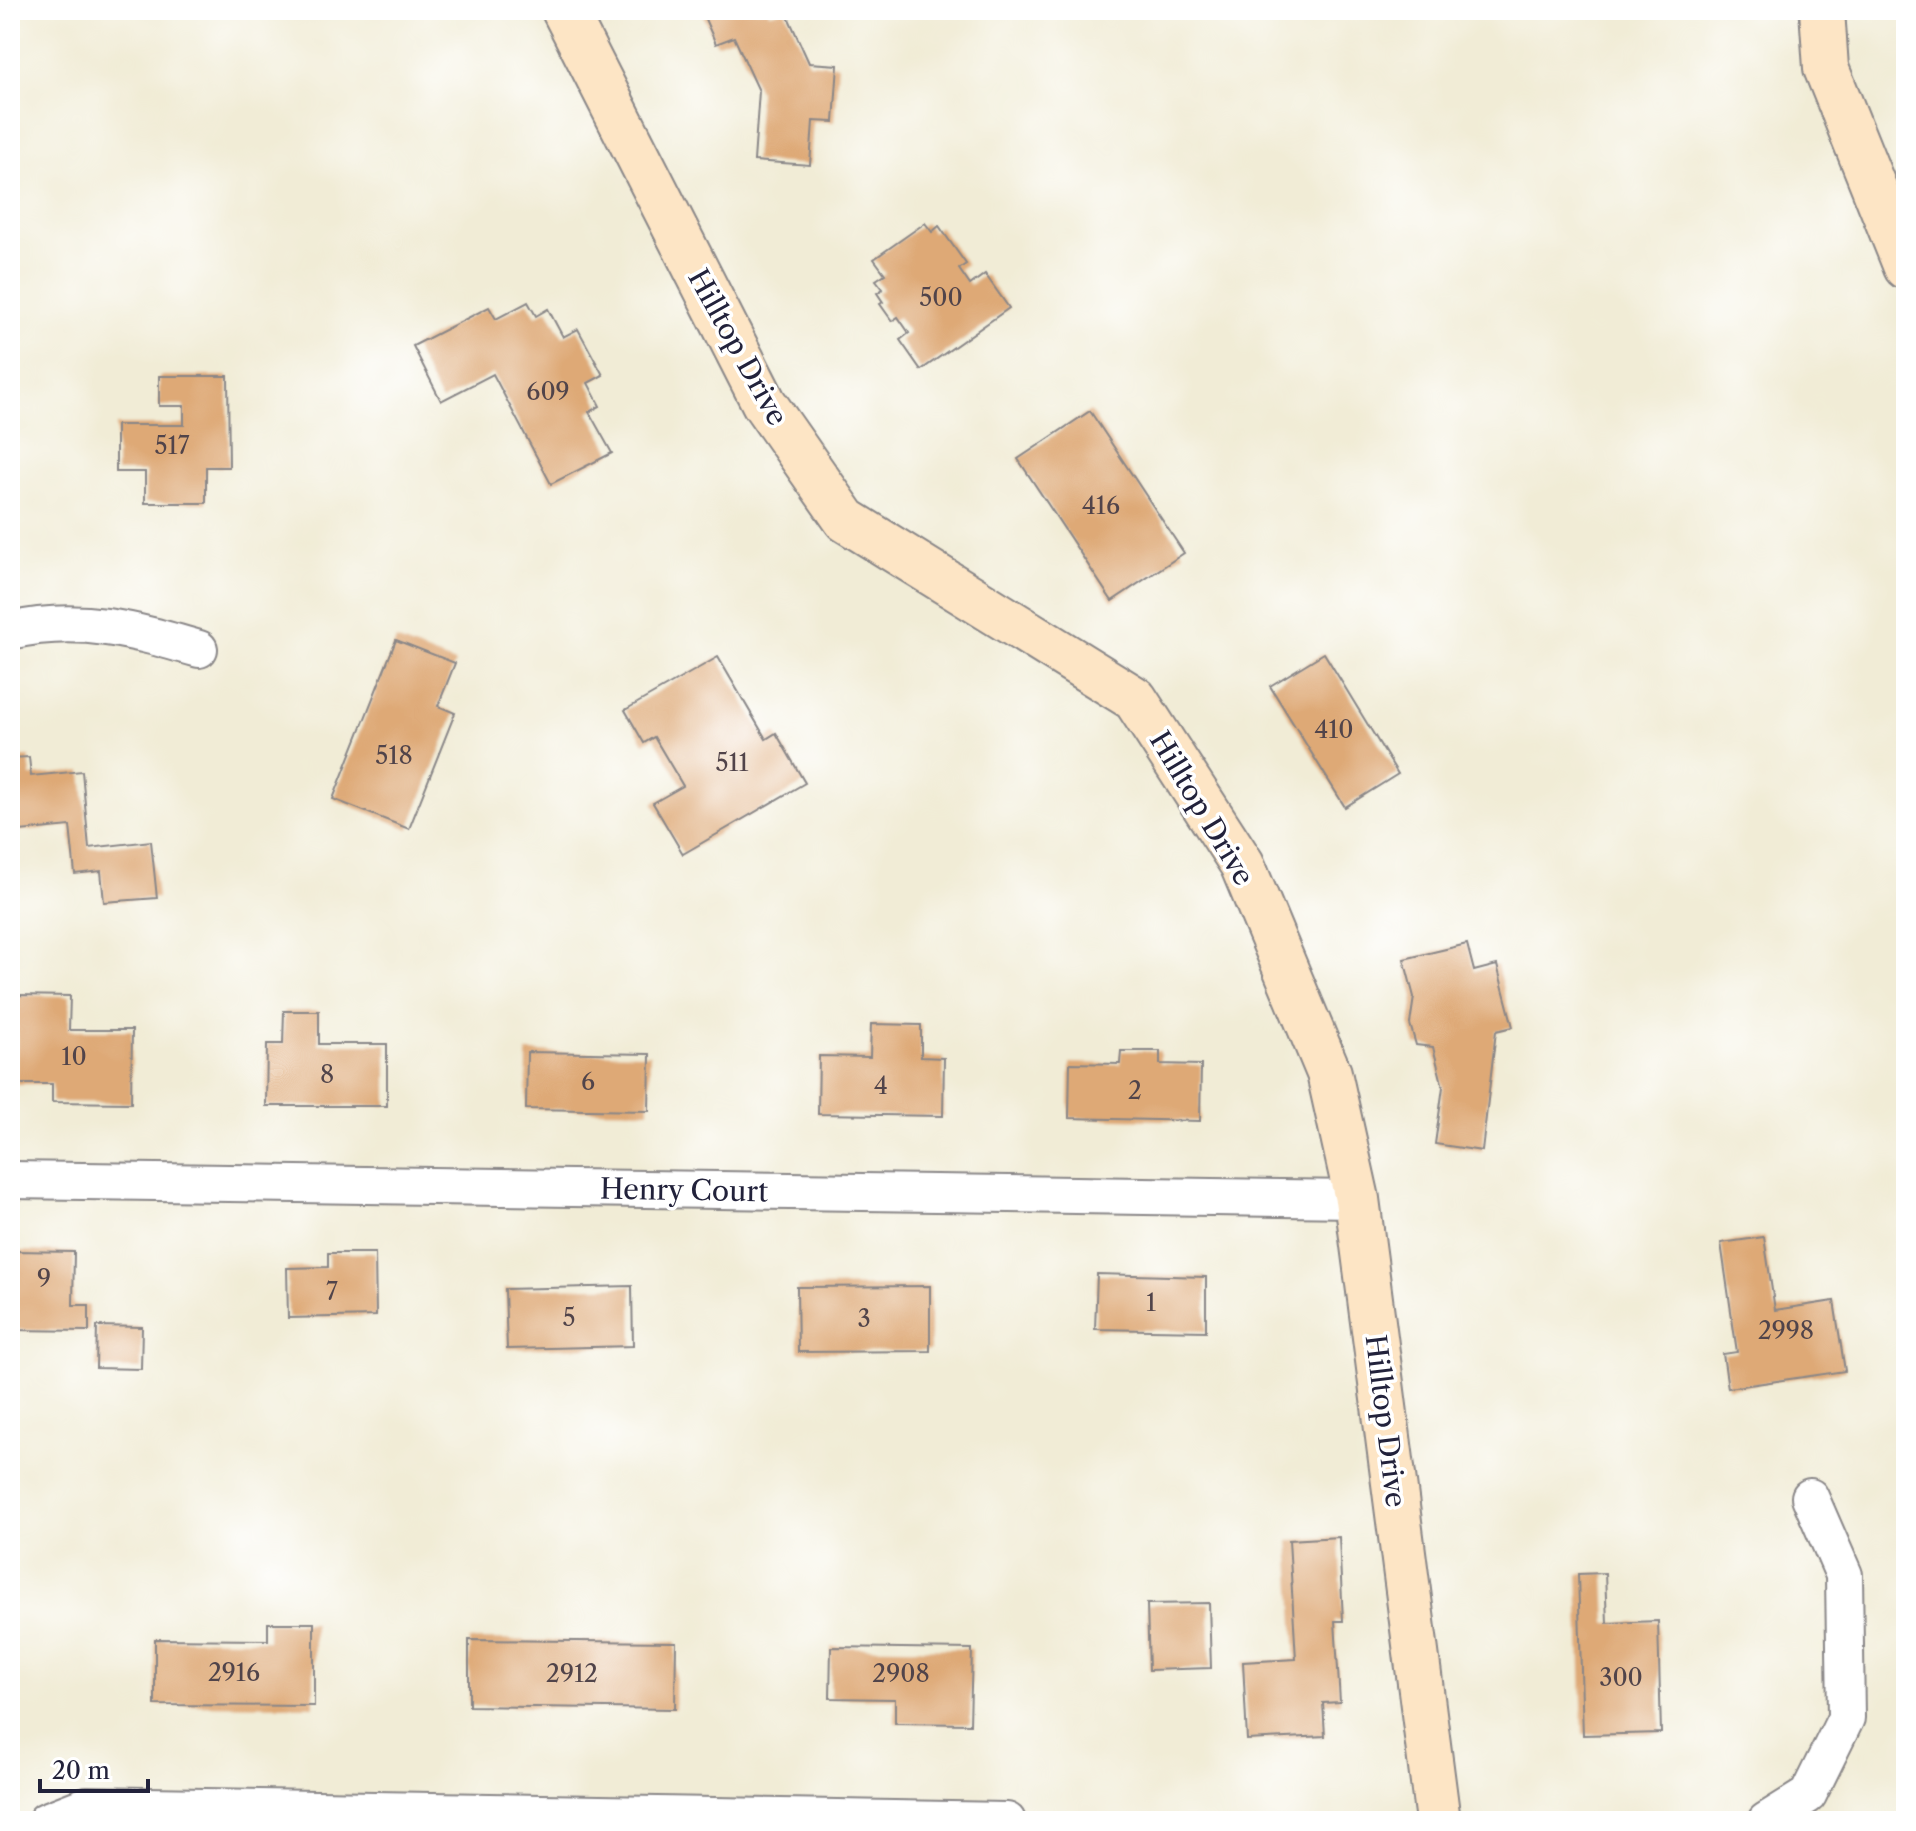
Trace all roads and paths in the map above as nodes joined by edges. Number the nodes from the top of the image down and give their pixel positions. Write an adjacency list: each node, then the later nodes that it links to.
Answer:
1 (564, 10): 7 (street, Hilltop Drive)
2 (1822, 10): 3 (street)
3 (1906, 267)
4 (10, 631): 5 (street)
5 (199, 649)
6 (10, 1180): 7 (street, Henry Court)
7 (1357, 1199): 11 (street, Hilltop Drive)
8 (1810, 1497): 12 (street)
9 (46, 1821): 10 (street)
10 (1007, 1821)
11 (1438, 1821)
12 (1766, 1821)

